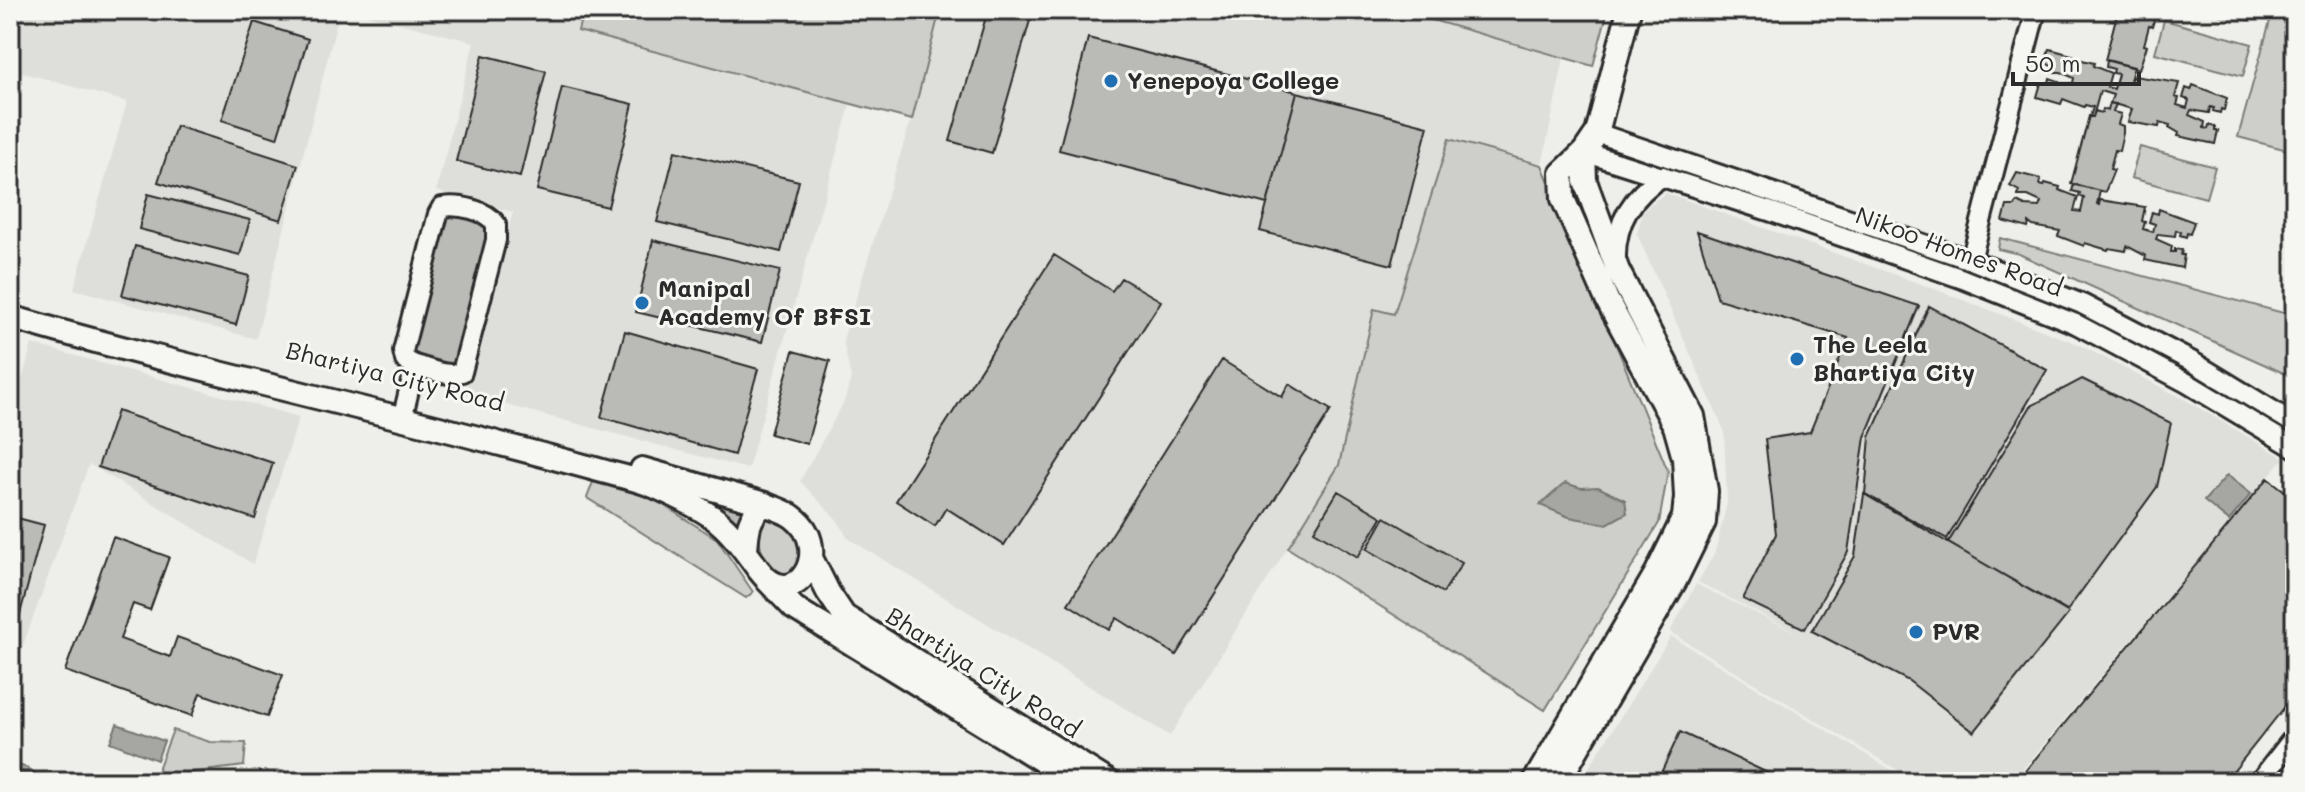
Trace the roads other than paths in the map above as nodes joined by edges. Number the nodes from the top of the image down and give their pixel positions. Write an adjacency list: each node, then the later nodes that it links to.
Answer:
1 (1629, 10): 3 (street)
2 (2036, 10): 7 (street)
3 (1590, 142): 4 (street, Nikoo Homes Road); 5 (street, Nikoo Homes Road); 8 (street); 23 (street)
4 (1663, 176): 6 (street, Nikoo Homes Road); 8 (street)
5 (1870, 225): 6 (street); 7 (street, Nikoo Homes Road)
6 (1862, 243): 15 (street, Nikoo Homes Road)
7 (1971, 260): 14 (street, Nikoo Homes Road)
8 (1616, 265): 24 (street)
9 (10, 305): 11 (street, Bhartiya City Road)
10 (10, 317): 11 (street, Bhartiya City Road)
11 (85, 332): 13 (street, Bhartiya City Road); 17 (street, Bhartiya City Road)
12 (415, 365): 12 (street); 13 (street)
13 (405, 407): 16 (street, Bhartiya City Road)
14 (2295, 424)
15 (2295, 448)
16 (765, 504): 17 (street); 18 (street, Bhartiya City Road)
17 (746, 551): 19 (street, Bhartiya City Road)
18 (812, 560): 19 (street); 22 (street, Bhartiya City Road)
19 (764, 577): 21 (street, Bhartiya City Road)
20 (2295, 736): 25 (street)
21 (1077, 782)
22 (1109, 782)
23 (1534, 782)
24 (1558, 782)
25 (2259, 782)

